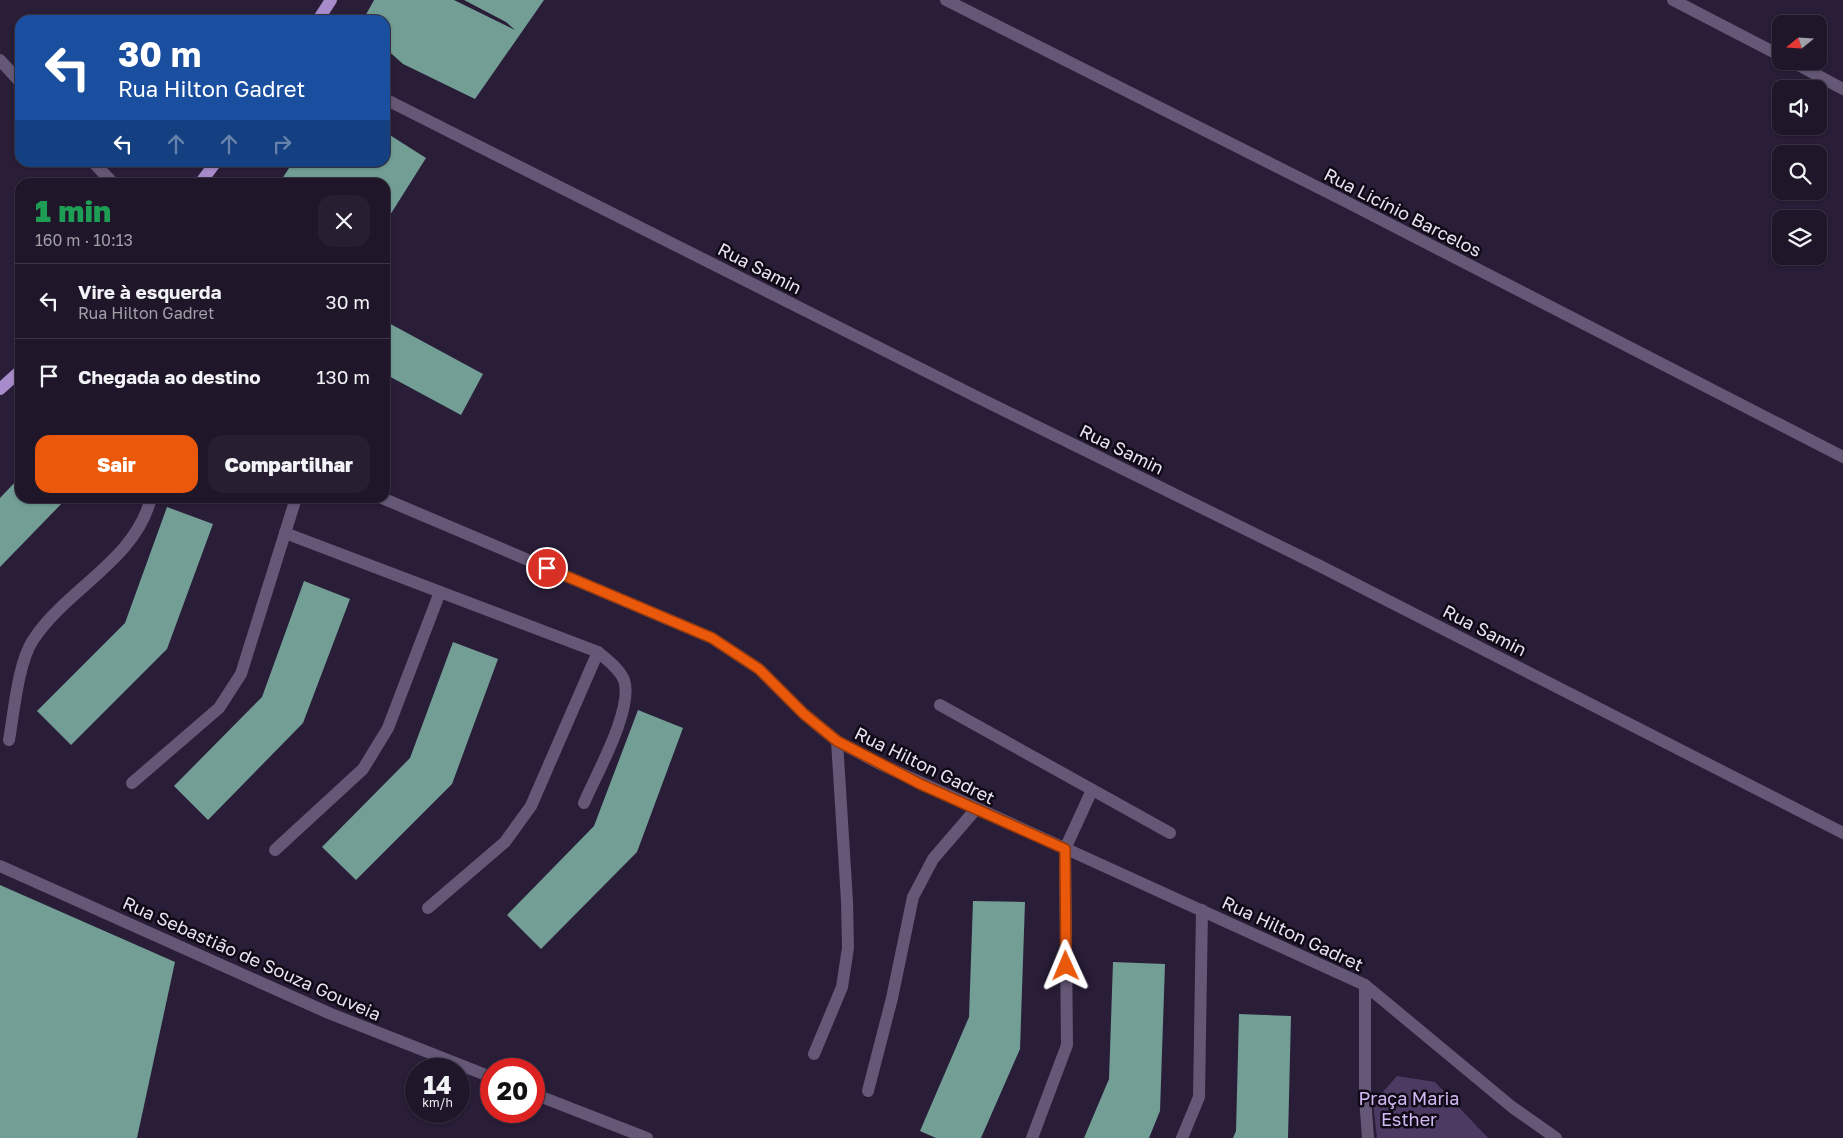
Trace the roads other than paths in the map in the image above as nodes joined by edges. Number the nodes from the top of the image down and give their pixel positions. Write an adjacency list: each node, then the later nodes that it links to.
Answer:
1 (331, 0): 4 (main road)
2 (946, 0): 17 (street, Rua Licínio Barcelos)
3 (1674, 0): 5 (street)
4 (321, 15)
5 (1772, 51)
6 (0, 60): 8 (street)
7 (1808, 70): 9 (street)
8 (15, 76)
9 (1843, 88)
10 (390, 102): 32 (street, Rua Samin)
11 (98, 167): 13 (street)
12 (212, 167): 14 (main road)
13 (108, 178)
14 (204, 178)
15 (15, 376): 16 (main road)
16 (0, 389)
17 (1843, 458)
18 (390, 501): 26 (street, Rua Hilton Gadret)
19 (150, 503): 25 (street)
20 (294, 503): 21 (street)
21 (285, 533): 22 (street); 27 (street)
22 (440, 592): 23 (street); 34 (street)
23 (598, 652): 29 (street); 36 (street)
24 (940, 706): 28 (street)
25 (9, 740)
26 (837, 741): 30 (street, Rua Hilton Gadret); 39 (street)
27 (132, 783)
28 (1092, 790): 31 (street); 33 (street)
29 (584, 803)
30 (976, 809): 33 (street, Rua Hilton Gadret); 41 (street)
31 (1170, 833)
32 (1843, 833)
33 (1065, 849): 37 (street, Rua Hilton Gadret); 44 (street)
34 (275, 850)
35 (0, 866): 40 (street, Rua Sebastião de Souza Gouveia)
36 (428, 908)
37 (1202, 910): 38 (street, Rua Hilton Gadret); 45 (street)
38 (1365, 985): 46 (street, Rua Hilton Gadret); 47 (street, Rua Hilton Gadret)
39 (814, 1054)
40 (480, 1073)
41 (868, 1091)
42 (545, 1098): 43 (street)
43 (647, 1138)
44 (1032, 1138)
45 (1182, 1138)
46 (1368, 1138)
47 (1556, 1138)

